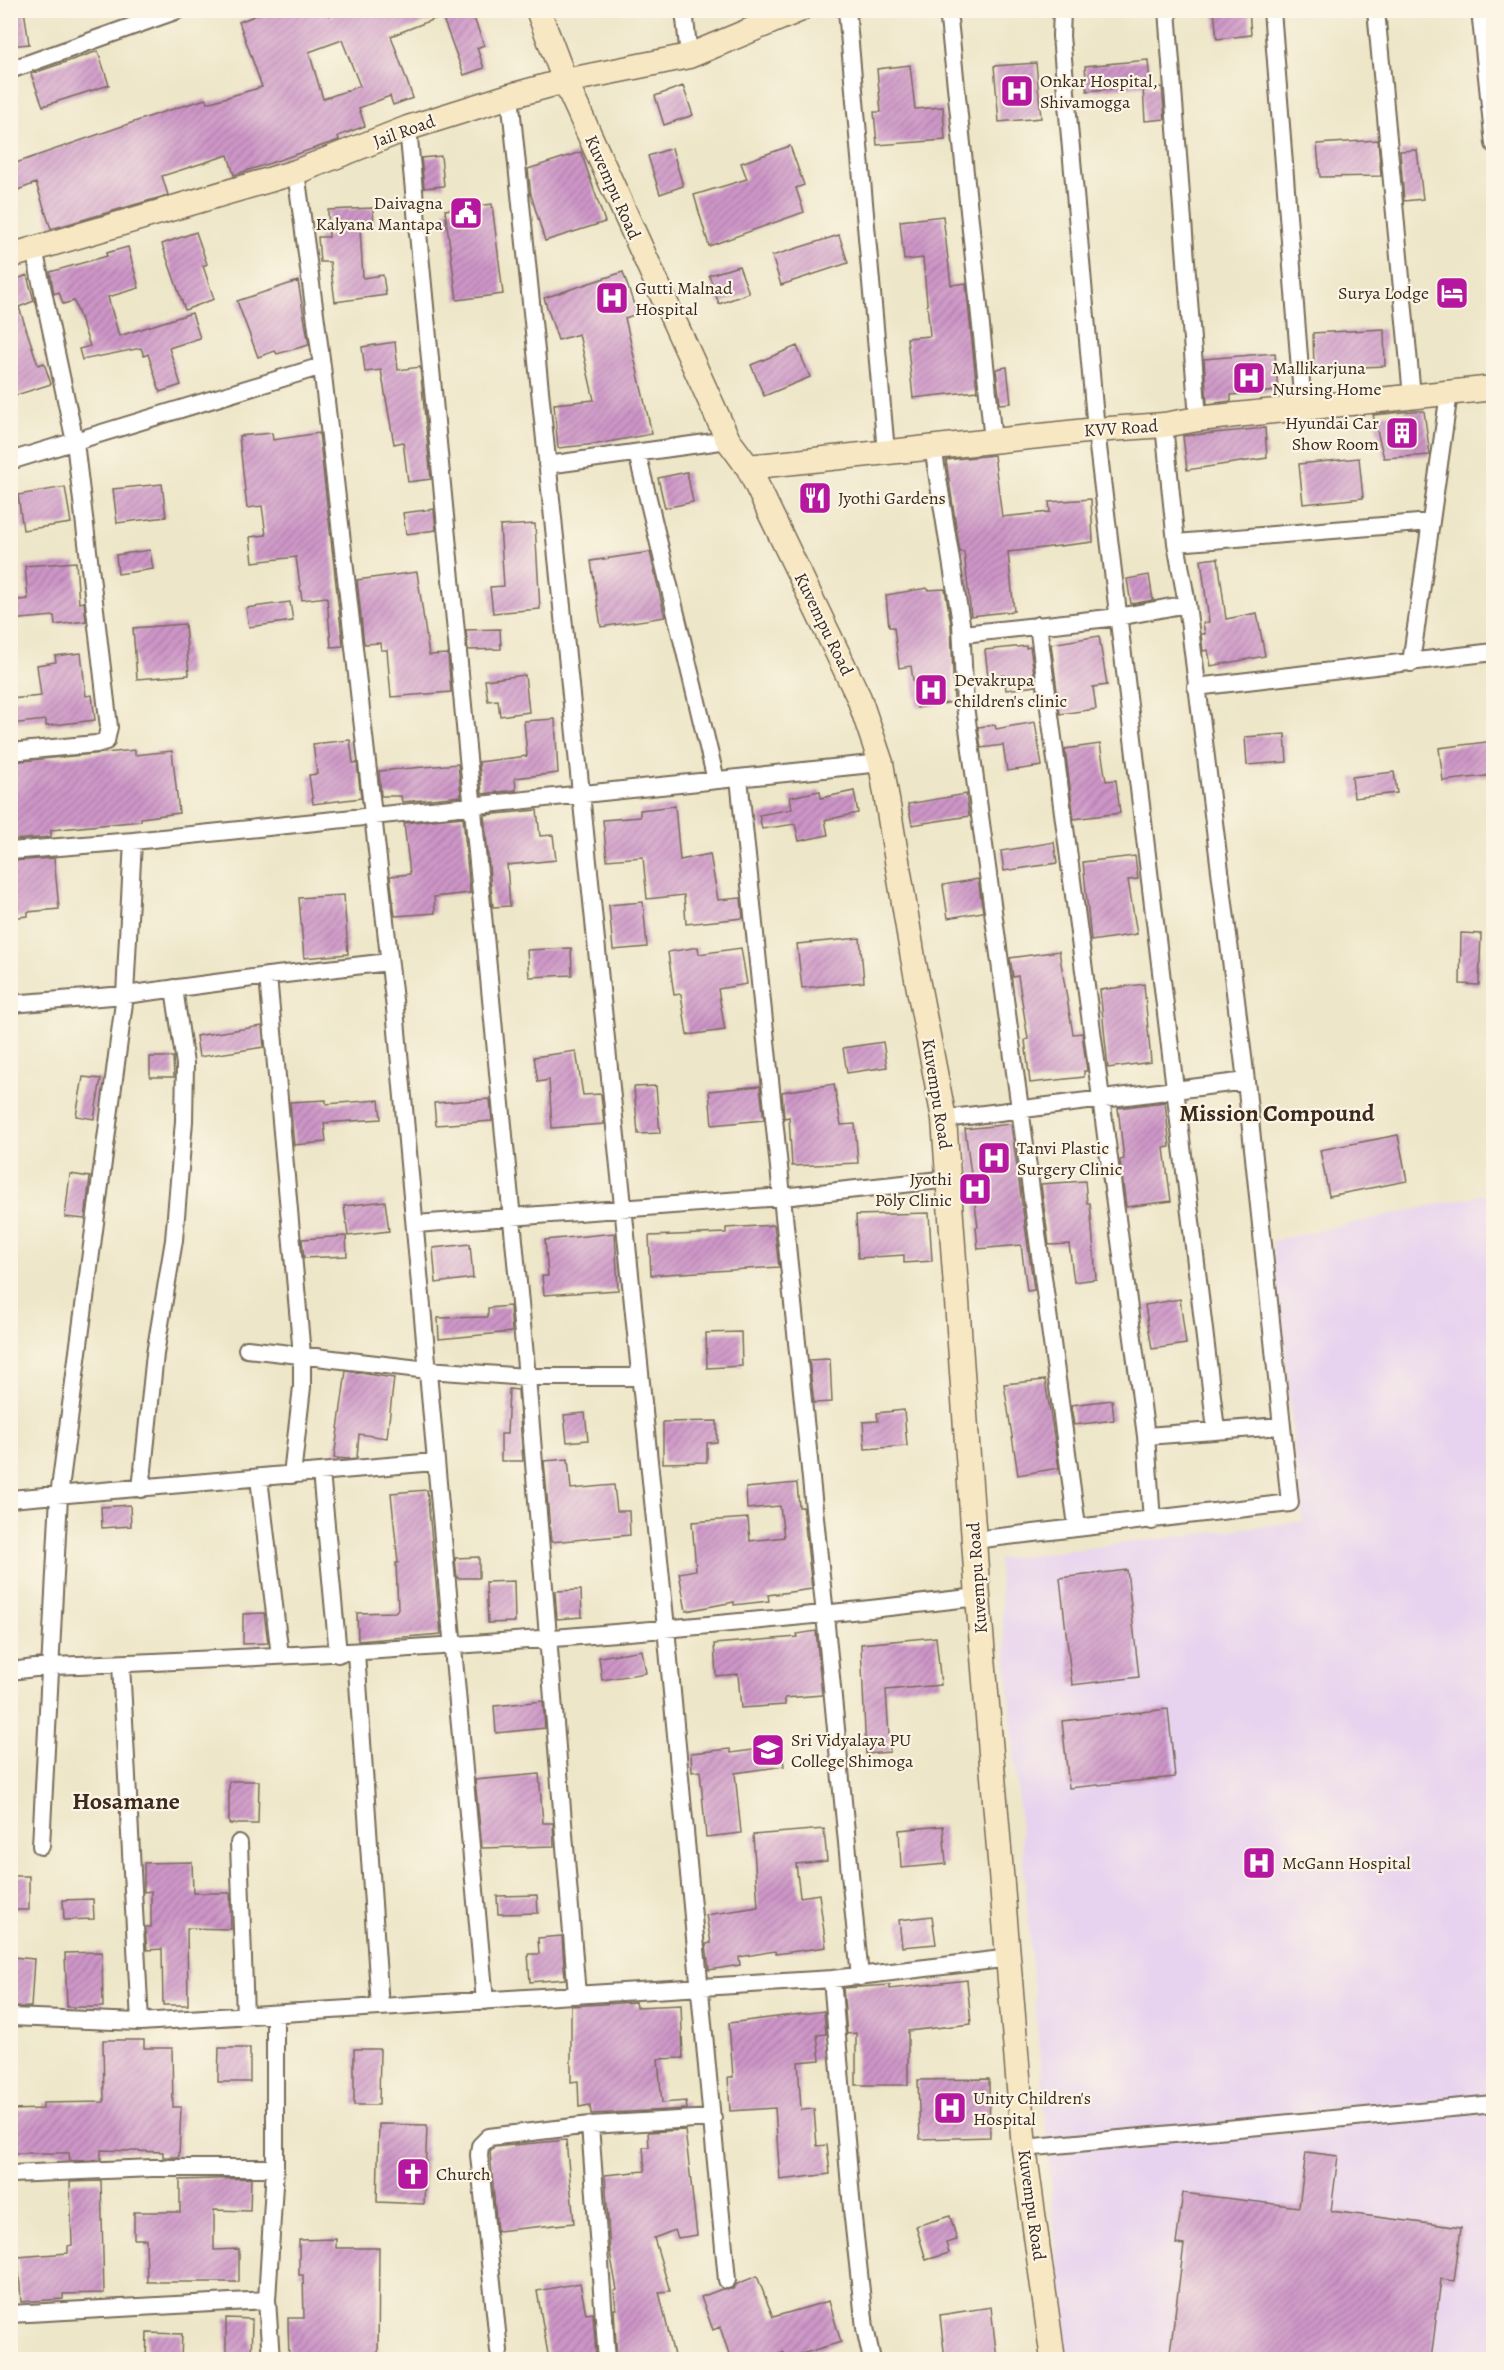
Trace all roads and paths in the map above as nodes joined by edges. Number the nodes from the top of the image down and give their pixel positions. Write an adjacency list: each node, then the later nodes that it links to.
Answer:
1 (178, 10): 13 (street)
2 (538, 10): 14 (main road, Kuvempu Road)
3 (684, 10): 12 (street)
4 (799, 10): 12 (main road, Jail Road)
5 (847, 10): 33 (street)
6 (948, 10): 30 (street)
7 (1062, 10): 28 (street)
8 (1167, 10): 26 (street)
9 (1272, 10): 25 (street)
10 (1376, 10): 24 (street)
11 (1480, 10): 17 (street)
12 (689, 56): 14 (main road, Jail Road)
13 (10, 70)
14 (565, 81): 15 (main road, Jail Road); 29 (main road, Kuvempu Road)
15 (510, 96): 16 (main road, Jail Road); 36 (street)
16 (408, 128): 18 (main road, Jail Road); 52 (street)
17 (1494, 144)
18 (296, 172): 19 (main road, Jail Road); 21 (street)
19 (34, 249): 20 (main road, Jail Road); 31 (street)
20 (10, 256)
21 (322, 366): 31 (street); 53 (street)
22 (1494, 388): 23 (main road, KVV Road)
23 (1449, 393): 24 (main road, KVV Road); 38 (street)
24 (1412, 396): 25 (main road, KVV Road)
25 (1303, 408): 26 (main road, KVV Road)
26 (1198, 419): 27 (main road, KVV Road)
27 (1164, 425): 28 (main road, KVV Road); 39 (street)
28 (1096, 430): 30 (main road, KVV Road); 41 (street)
29 (728, 440): 34 (street); 37 (main road, Kuvempu Road)
30 (993, 441): 32 (main road, KVV Road)
31 (75, 442): 35 (street); 47 (street)
32 (933, 447): 33 (main road, KVV Road); 43 (street)
33 (886, 452): 37 (main road, KVV Road)
34 (637, 453): 36 (street); 50 (street)
35 (10, 461)
36 (547, 465): 51 (street)
37 (748, 466): 48 (main road, Kuvempu Road)
38 (1431, 522): 39 (street); 45 (street)
39 (1176, 543): 40 (street)
40 (1187, 604): 41 (street); 46 (street)
41 (1118, 616): 42 (street); 62 (street)
42 (1038, 625): 43 (street); 63 (street)
43 (963, 634): 64 (street)
44 (1494, 652): 45 (street)
45 (1411, 663): 46 (street)
46 (1196, 687): 61 (street)
47 (10, 752)
48 (881, 764): 49 (street); 65 (main road, Kuvempu Road)
49 (739, 778): 50 (street); 67 (street)
50 (716, 780): 51 (street)
51 (580, 795): 52 (street); 68 (street)
52 (471, 806): 53 (street); 69 (street)
53 (375, 816): 54 (street); 56 (street)
54 (133, 841): 55 (street); 59 (street)
55 (10, 851)
56 (389, 962): 57 (street); 70 (street)
57 (268, 976): 58 (street); 72 (street)
58 (174, 988): 59 (street); 83 (street)
59 (125, 995): 60 (street); 84 (street)
60 (10, 1004)
61 (1246, 1081): 62 (street); 76 (street)
62 (1177, 1089): 63 (street); 77 (street)
63 (1101, 1099): 64 (street); 78 (street)
64 (1022, 1108): 65 (street); 87 (street)
65 (944, 1119): 66 (main road, Kuvempu Road)
66 (950, 1179): 67 (street); 88 (main road, Kuvempu Road)
67 (782, 1197): 68 (street); 90 (street)
68 (622, 1208): 69 (street); 75 (street)
69 (511, 1217): 70 (street); 74 (street)
70 (416, 1224): 73 (street)
71 (247, 1349): 72 (street)
72 (302, 1355): 73 (street); 81 (street)
73 (428, 1370): 74 (street); 79 (street)
74 (527, 1377): 75 (street); 92 (street)
75 (640, 1377): 91 (street)
76 (1281, 1426): 77 (street); 86 (street)
77 (1216, 1430): 78 (street)
78 (1146, 1436): 86 (street)
79 (435, 1462): 80 (street); 93 (street)
80 (321, 1472): 81 (street); 95 (street)
81 (292, 1475): 82 (street)
82 (259, 1478): 83 (street); 96 (street)
83 (141, 1489): 84 (street)
84 (59, 1496): 85 (street); 98 (street)
85 (10, 1499)
86 (1152, 1521): 87 (street)
87 (1077, 1526): 88 (street)
88 (974, 1540): 89 (main road, Kuvempu Road)
89 (978, 1597): 90 (street); 102 (main road, Kuvempu Road)
90 (825, 1615): 91 (street); 103 (street)
91 (666, 1628): 92 (street); 105 (street)
92 (549, 1637): 93 (street); 106 (street)
93 (454, 1645): 94 (street); 107 (street)
94 (356, 1653): 95 (street); 108 (street)
95 (338, 1654): 96 (street)
96 (280, 1656): 97 (street)
97 (121, 1664): 98 (street); 112 (street)
98 (52, 1666): 99 (street); 101 (street)
99 (10, 1671)
100 (239, 1843): 110 (street)
101 (41, 1846)
102 (1011, 1958): 103 (street); 116 (main road, Kuvempu Road)
103 (860, 1977): 104 (street)
104 (831, 1979): 105 (street); 125 (street)
105 (700, 1988): 106 (street); 114 (street)
106 (577, 1995): 107 (street)
107 (485, 2001): 108 (street)
108 (380, 2007): 109 (street)
109 (275, 2014): 110 (street); 117 (street)
110 (245, 2016): 112 (street)
111 (10, 2017): 112 (street)
112 (140, 2022)
113 (1494, 2104): 116 (street)
114 (713, 2118): 115 (street); 119 (street)
115 (590, 2125): 122 (street); 124 (street)
116 (1024, 2148): 126 (main road, Kuvempu Road)
117 (275, 2168): 118 (street); 120 (street)
118 (10, 2174)
119 (727, 2280)
120 (267, 2300): 121 (street); 123 (street)
121 (10, 2314)
122 (499, 2351)
123 (271, 2360)
124 (607, 2360)
125 (872, 2360)
126 (1053, 2360)

